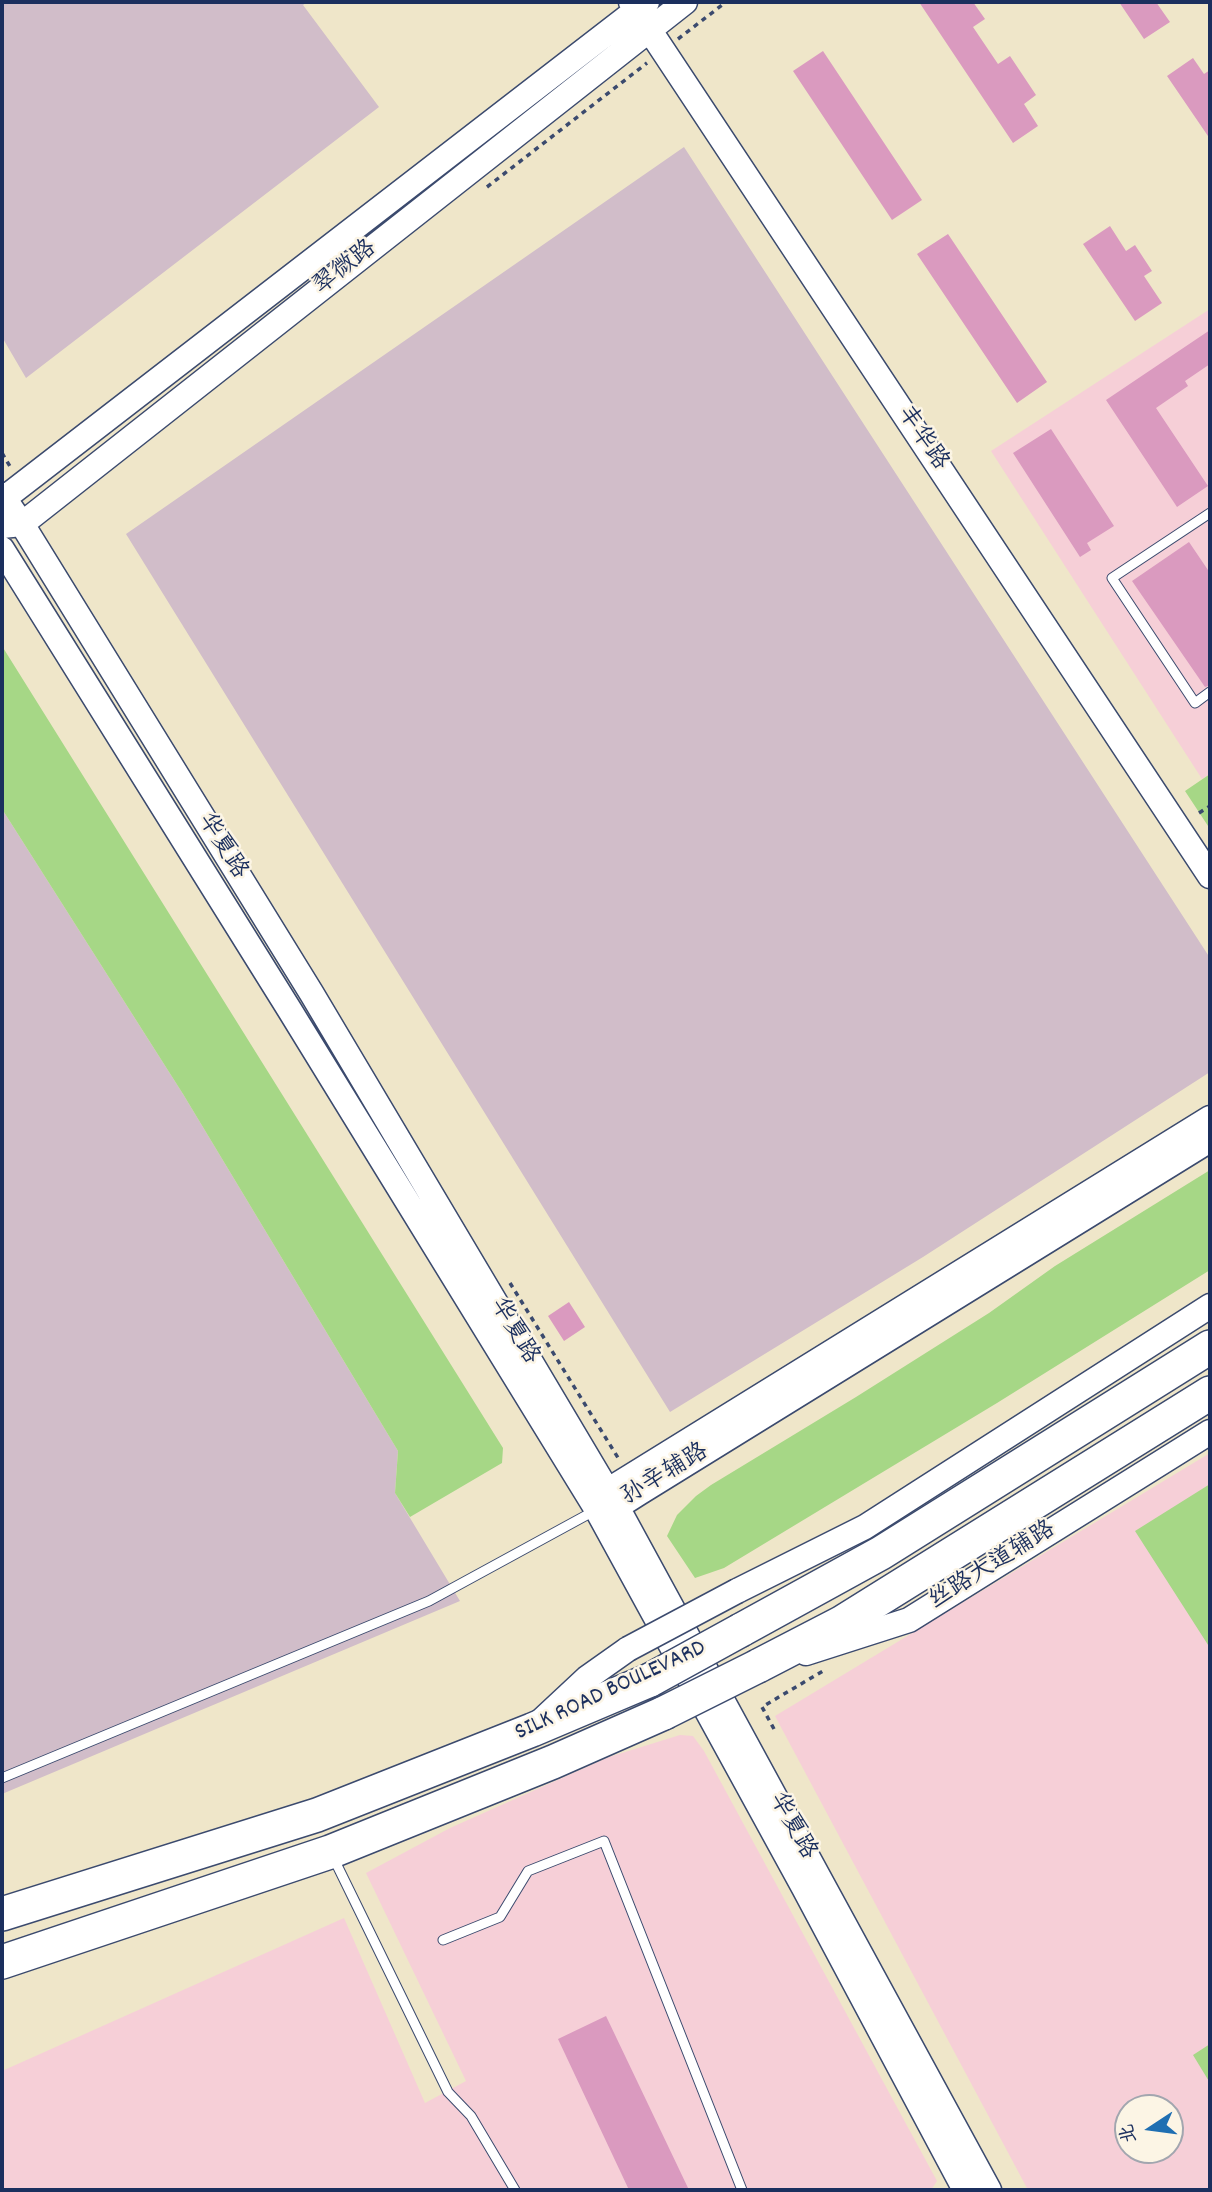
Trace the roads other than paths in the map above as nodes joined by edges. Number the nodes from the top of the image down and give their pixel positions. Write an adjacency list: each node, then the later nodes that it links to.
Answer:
1 (685, 2): 2 (street, 翠微路)
2 (645, 10): 3 (street, 翠微路); 5 (street, 翠微路); 8 (street, 丰华路); 9 (street, 丰华路)
3 (2, 498): 5 (street, 华夏路)
4 (1210, 513): 7 (lane)
5 (12, 525): 16 (street, 华夏路)
6 (2, 549): 16 (street, 华夏路)
7 (1210, 692)
8 (1210, 852)
9 (1210, 876)
10 (1210, 1118): 16 (street, 孙辛辅路)
11 (1210, 1140): 16 (street, 孙辛辅路)
12 (1210, 1306): 17 (street)
13 (1210, 1347): 17 (highway, SILK ROAD BOULEVARD)
14 (1210, 1393): 18 (highway, SILK ROAD BOULEVARD)
15 (1210, 1432): 18 (street, 丝路大道辅路)
16 (607, 1502): 20 (lane); 27 (street, 华夏路); 28 (street, 华夏路)
17 (873, 1540): 19 (highway, SILK ROAD BOULEVARD, bridge); 19 (street, bridge)
18 (758, 1666): 21 (highway, SILK ROAD BOULEVARD, bridge)
19 (532, 1730): 22 (highway, SILK ROAD BOULEVARD)
20 (2, 1778)
21 (330, 1852): 24 (highway, SILK ROAD BOULEVARD); 25 (lane)
22 (2, 1914)
23 (443, 1940): 26 (lane)
24 (2, 1962)
25 (515, 2190)
26 (742, 2190)
27 (965, 2190)
28 (989, 2190)

